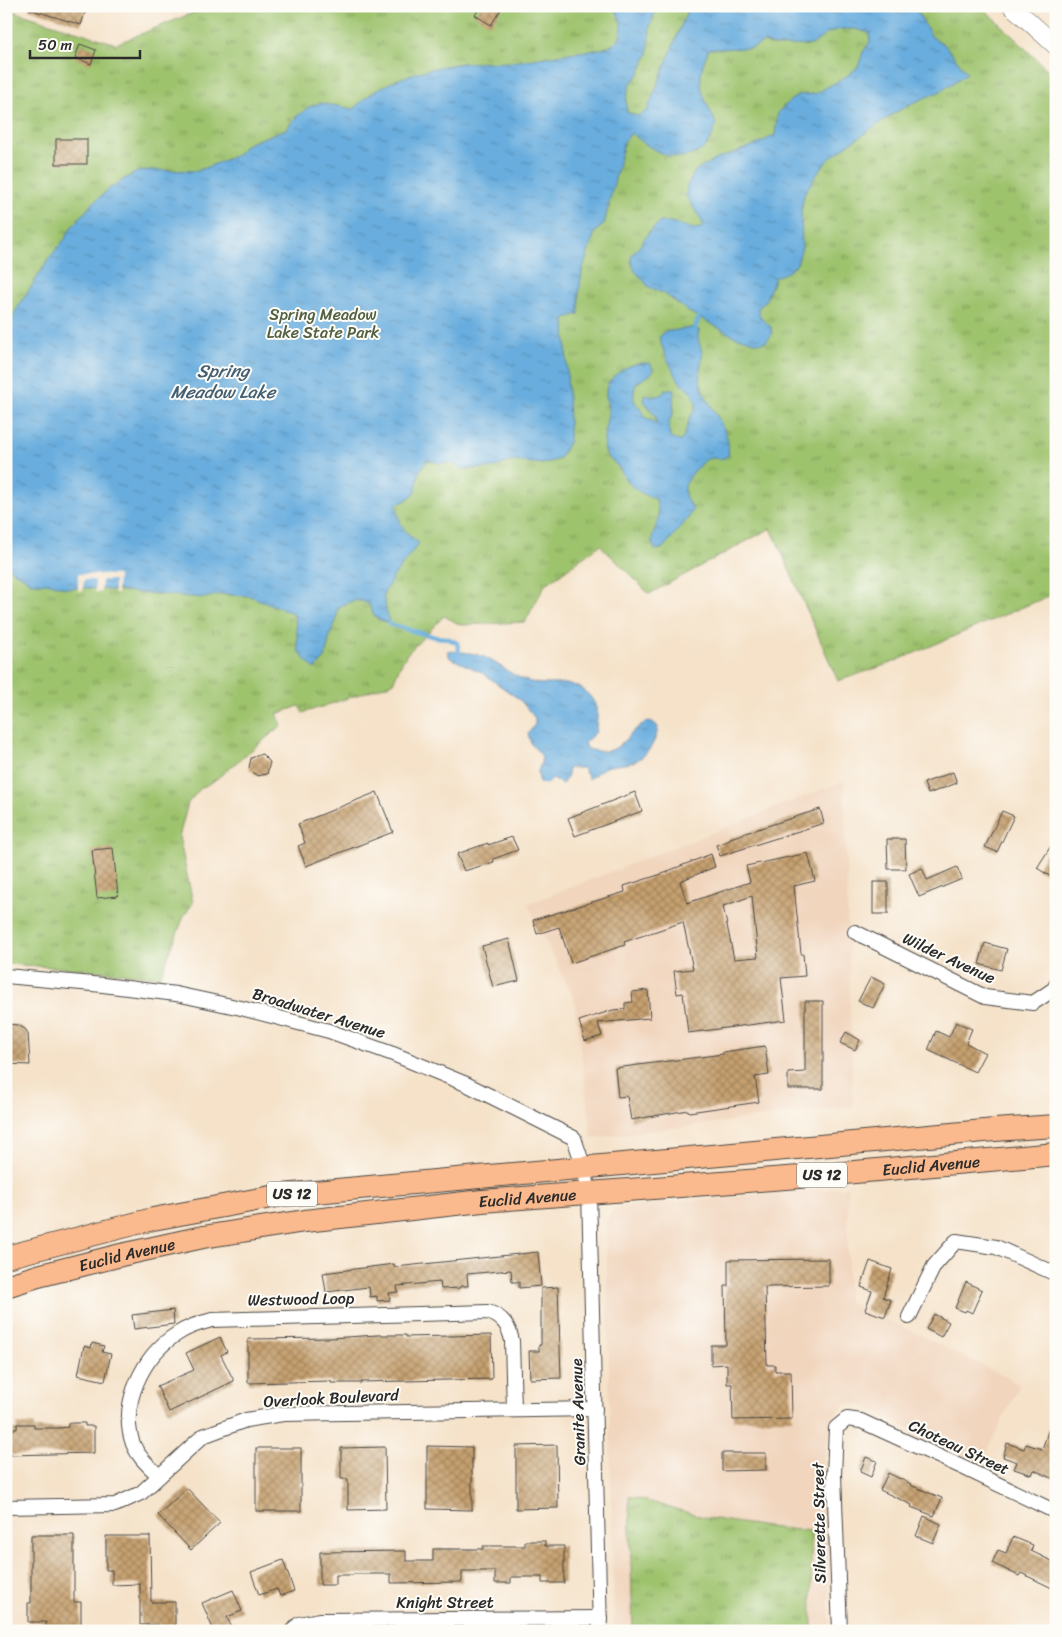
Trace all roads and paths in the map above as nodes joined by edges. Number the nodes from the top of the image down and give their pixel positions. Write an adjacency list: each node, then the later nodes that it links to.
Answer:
1 (1012, 6): 2 (street)
2 (1056, 46)
3 (855, 932): 5 (street, Wilder Avenue)
4 (6, 976): 10 (street, Broadwater Avenue)
5 (1056, 985)
6 (1056, 1126): 7 (highway, Euclid Avenue / US 12)
7 (994, 1130): 9 (highway); 10 (highway, Euclid Avenue / US 12)
8 (1056, 1154): 9 (highway, Euclid Avenue / US 12)
9 (999, 1159): 11 (highway, Euclid Avenue / US 12)
10 (584, 1168): 11 (street, Broadwater Avenue); 12 (highway, Euclid Avenue / US 12)
11 (589, 1192): 14 (highway, Euclid Avenue / US 12); 16 (street, Granite Avenue)
12 (6, 1257)
13 (1056, 1274): 15 (street)
14 (6, 1286)
15 (909, 1317)
16 (595, 1408): 17 (street, Overlook Boulevard); 22 (street, Granite Avenue)
17 (514, 1410): 19 (street, Overlook Boulevard); 19 (street, Westwood Loop)
18 (847, 1419): 21 (street, Choteau Street); 24 (street, Silverette Street)
19 (159, 1476): 20 (street, Overlook Boulevard)
20 (6, 1507)
21 (1056, 1512)
22 (600, 1624): 23 (street, Knight Street)
23 (292, 1631)
24 (840, 1631)

